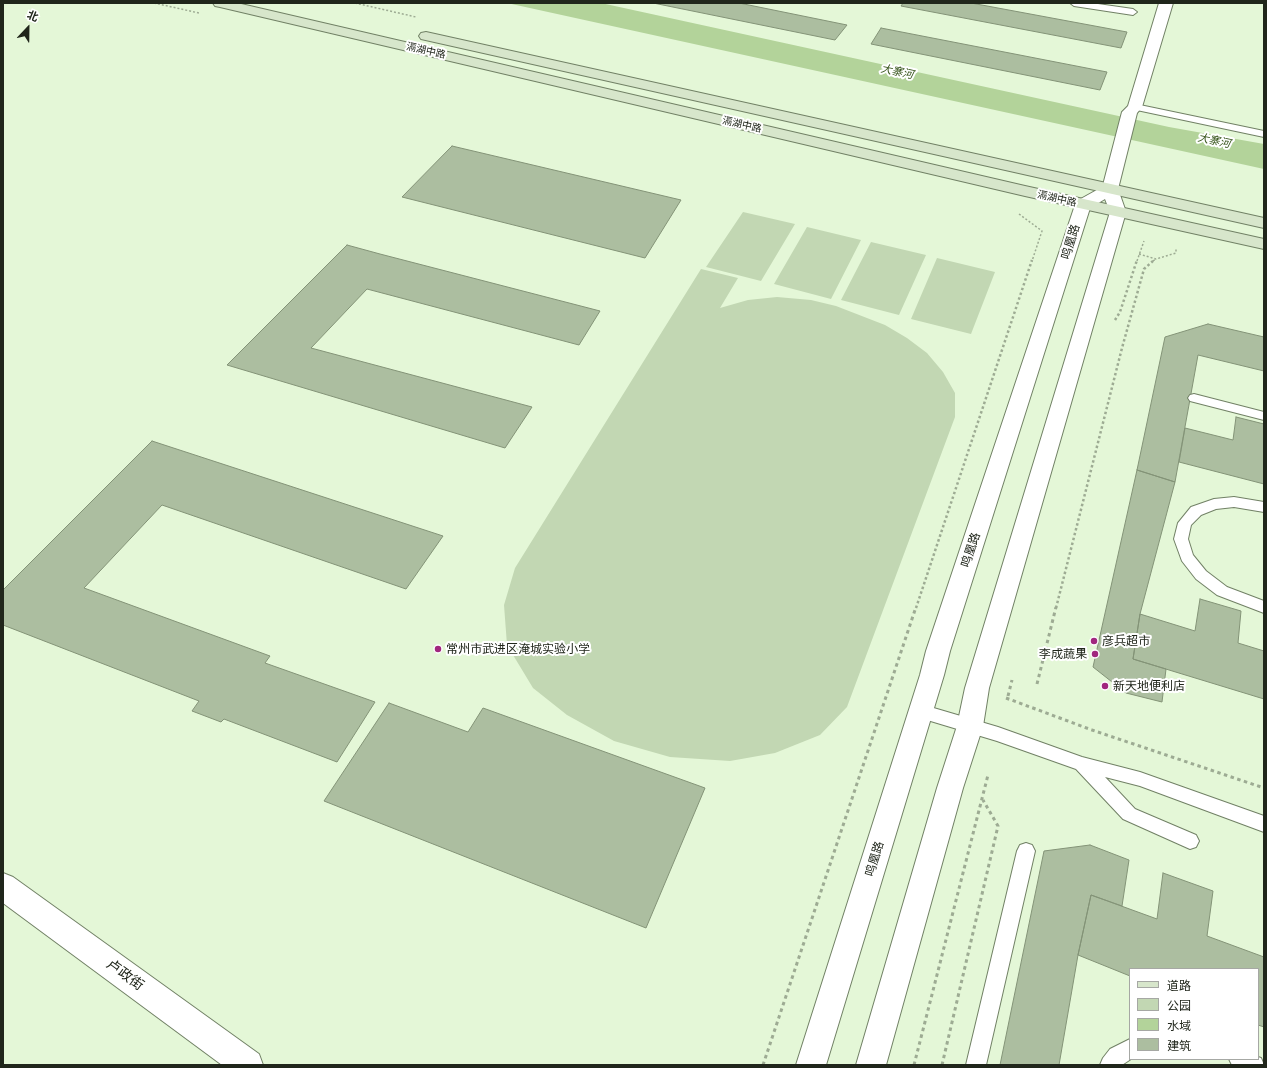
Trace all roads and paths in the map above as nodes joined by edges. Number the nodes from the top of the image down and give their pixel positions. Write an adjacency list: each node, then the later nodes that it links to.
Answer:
1 (220, 3): 11 (main road, 滆湖中路)
2 (279, 3): 6 (main road)
3 (1074, 3): 5 (lane)
4 (1166, 3): 8 (street)
5 (1133, 12)
6 (357, 20)
7 (411, 32): 10 (main road, 滆湖中路)
8 (1133, 110): 9 (lane); 10 (street)
9 (1264, 134)
10 (1110, 189): 11 (street); 13 (street); 14 (main road, 滆湖中路)
11 (1083, 205): 13 (main road, 滆湖中路); 24 (street, 鸣凰路)
12 (1018, 209): 37 (path)
13 (1118, 212): 15 (main road, 滆湖中路); 25 (street)
14 (1264, 223)
15 (1264, 244)
16 (1176, 247): 18 (path)
17 (1140, 254): 18 (path)
18 (1156, 259): 23 (path)
19 (1194, 398): 20 (lane)
20 (1264, 416)
21 (1264, 507): 22 (lane)
22 (1264, 607)
23 (1037, 684)
24 (920, 711): 25 (lane); 38 (street, 鸣凰路)
25 (970, 726): 26 (lane); 39 (street)
26 (998, 734): 27 (lane); 28 (path); 29 (path)
27 (1082, 764): 30 (lane); 31 (lane)
28 (1264, 788)
29 (982, 799): 40 (path); 41 (path)
30 (1264, 824)
31 (1190, 841)
32 (1026, 851): 42 (lane)
33 (3, 886): 36 (street, 卢政街)
34 (1129, 1050): 43 (lane)
35 (1242, 1060): 44 (lane)
36 (248, 1065)
37 (763, 1065)
38 (811, 1065)
39 (871, 1065)
40 (914, 1065)
41 (942, 1065)
42 (976, 1065)
43 (1110, 1065)
44 (1254, 1065)

